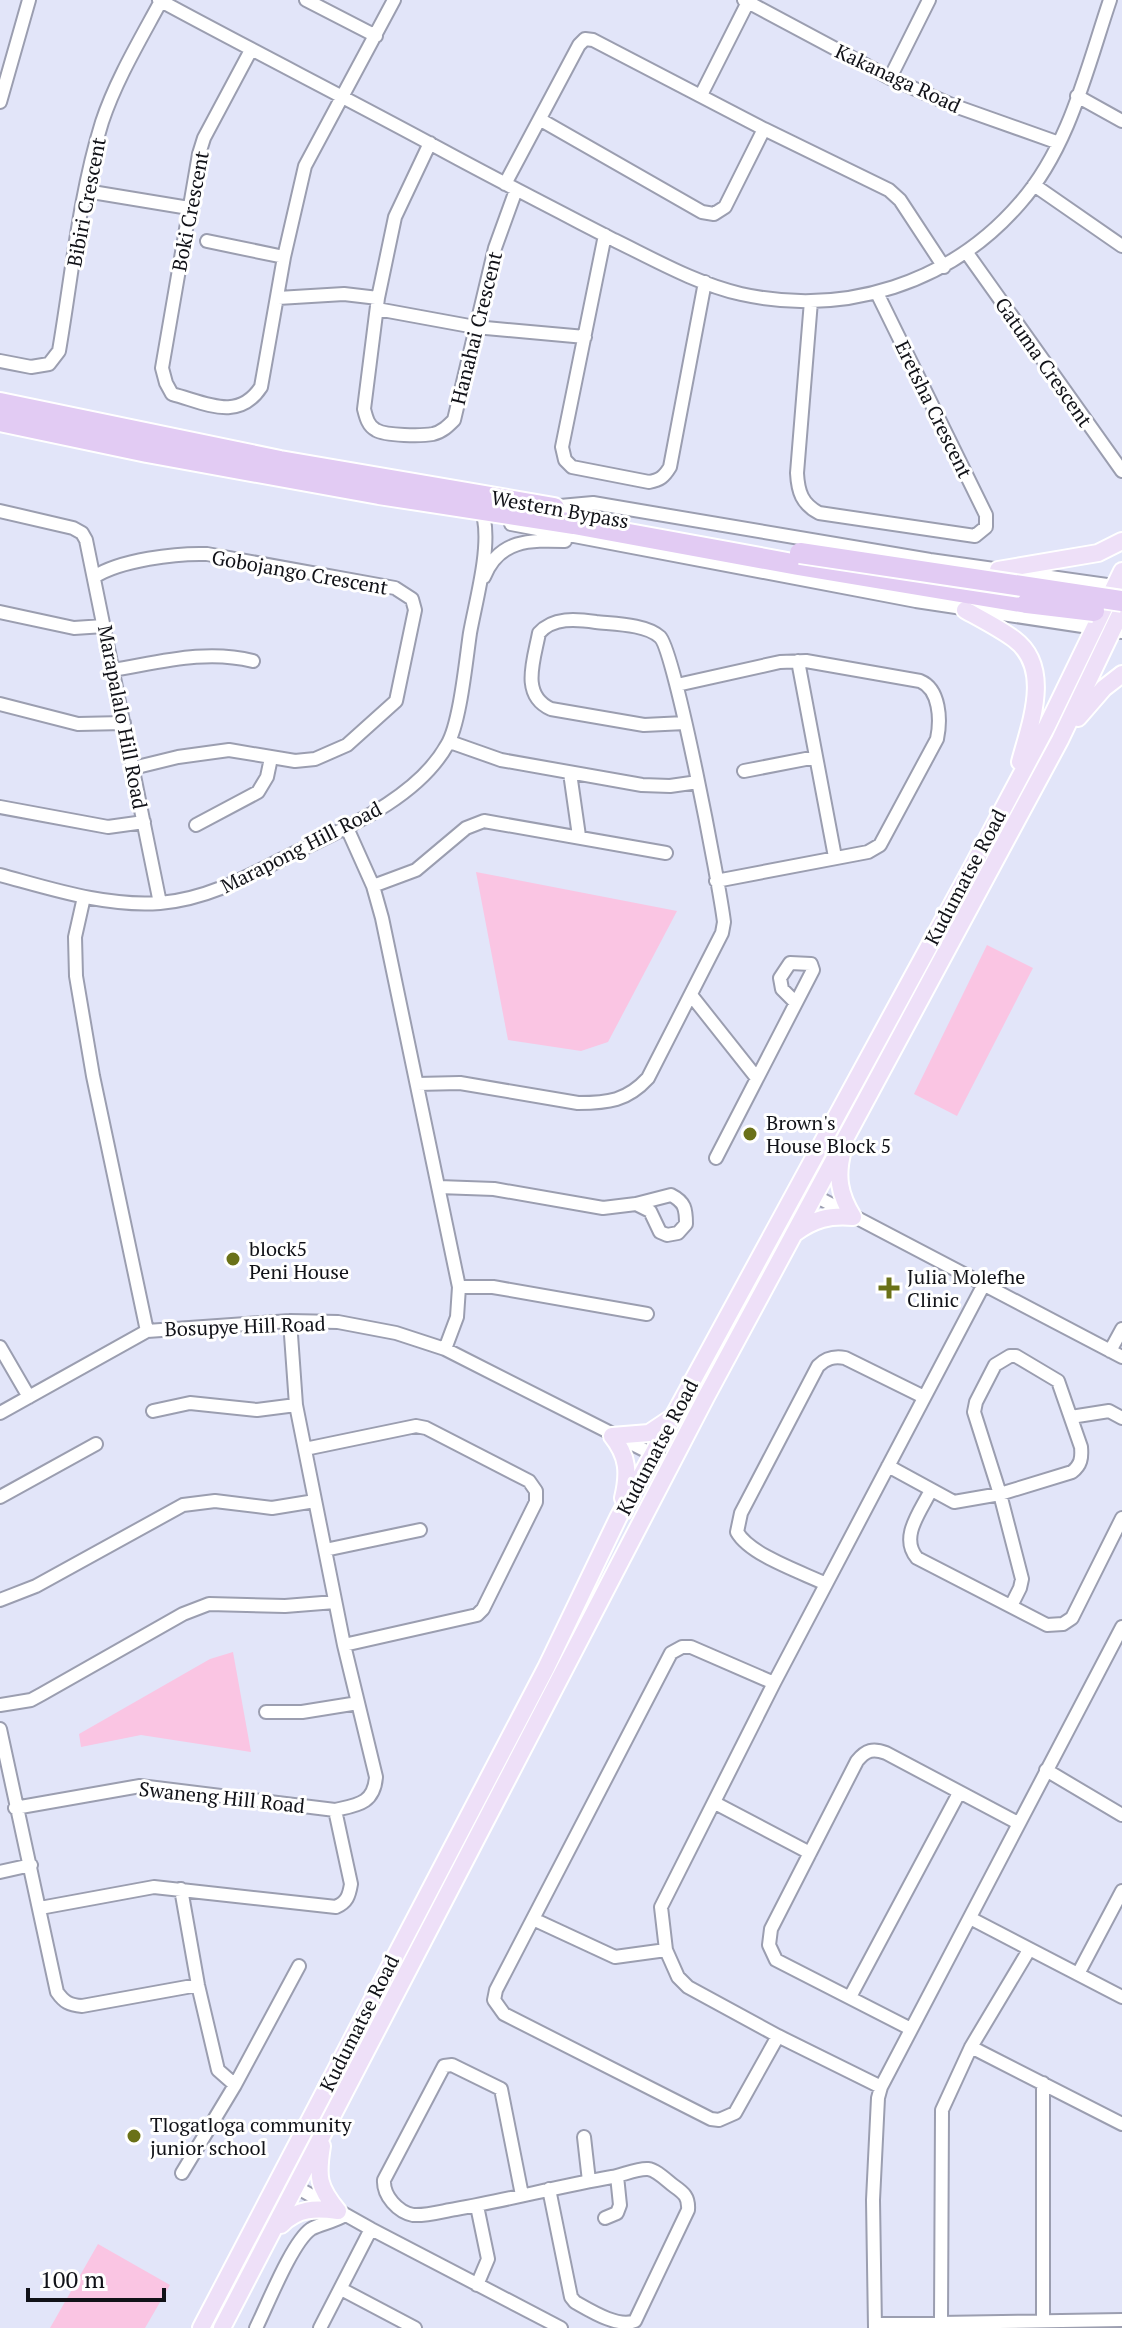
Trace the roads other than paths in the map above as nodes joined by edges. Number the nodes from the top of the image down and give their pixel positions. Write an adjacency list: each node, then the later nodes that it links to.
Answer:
1 (29, 0): 14 (street)
2 (160, 0): 9 (street); 22 (street, Bibiri Crescent)
3 (306, 0): 8 (street)
4 (394, 0): 8 (street)
5 (929, 0): 10 (street)
6 (1110, 0): 12 (street)
7 (746, 1): 10 (street, Kakanaga Road); 11 (street)
8 (376, 36): 13 (street)
9 (251, 50): 13 (street); 23 (street, Boki Crescent)
10 (890, 78): 19 (street, Kakanaga Road)
11 (701, 95): 15 (street, Hanahai Crescent); 17 (street)
12 (1077, 96): 16 (street); 19 (street)
13 (342, 97): 18 (street); 28 (street)
14 (0, 102)
15 (541, 120): 17 (street); 21 (street, Hanahai Crescent)
16 (1122, 121)
17 (764, 129): 29 (street)
18 (430, 143): 21 (street); 34 (street)
19 (1059, 143): 20 (street)
20 (1034, 185): 26 (street); 27 (street)
21 (510, 187): 24 (street); 35 (street, Hanahai Crescent)
22 (86, 191): 23 (street); 37 (street, Bibiri Crescent)
23 (189, 208): 32 (street, Boki Crescent)
24 (605, 235): 30 (street); 36 (street)
25 (207, 241): 28 (street)
26 (1122, 246)
27 (967, 253): 29 (street); 40 (street, Gatuma Crescent)
28 (284, 257): 32 (street)
29 (944, 267): 31 (street)
30 (705, 282): 33 (street); 36 (street)
31 (877, 293): 33 (street); 33 (street, Eretsha Crescent)
32 (278, 298): 34 (street)
33 (811, 301)
34 (378, 304): 35 (street); 35 (street, Hanahai Crescent)
35 (475, 327): 36 (street)
36 (585, 337)
37 (0, 361)
38 (0, 403): 42 (highway, Western Bypass)
39 (0, 421): 41 (highway, Western Bypass)
40 (1121, 466)
41 (452, 506): 44 (street); 55 (highway, Western Bypass, bridge)
42 (549, 507): 47 (street); 50 (highway, Western Bypass, bridge)
43 (0, 511): 48 (street, Marapalalo Hill Road)
44 (484, 519): 46 (street); 51 (street, Marapong Hill Road)
45 (1122, 541): 47 (main road)
46 (596, 542): 51 (street); 52 (street)
47 (998, 570): 49 (street)
48 (94, 577): 56 (street, Marapalalo Hill Road); 69 (street, Gobojango Crescent)
49 (1059, 579): 50 (street); 54 (street)
50 (1120, 586): 57 (main road, Kudumatse Road)
51 (478, 590): 67 (street, Marapong Hill Road)
52 (965, 610): 54 (street); 74 (main road)
53 (0, 612): 56 (street)
54 (1048, 621): 57 (street)
55 (1120, 622): 57 (street); 66 (main road, Kudumatse Road)
56 (104, 626): 60 (street, Marapalalo Hill Road)
57 (1094, 628): 74 (main road, Kudumatse Road)
58 (253, 661): 60 (street)
59 (798, 661): 62 (street); 68 (street); 81 (street)
60 (113, 670): 64 (street, Marapalalo Hill Road)
61 (1122, 674): 66 (main road)
62 (677, 685): 65 (street); 65 (street)
63 (0, 704): 64 (street)
64 (124, 723): 70 (street, Marapalalo Hill Road)
65 (685, 723): 73 (street)
66 (1060, 740): 91 (main road, Kudumatse Road)
67 (450, 742): 72 (street); 78 (street, Marapong Hill Road)
68 (816, 757): 71 (street); 81 (street)
69 (271, 758): 70 (street); 77 (street)
70 (133, 768): 76 (street, Marapalalo Hill Road)
71 (744, 771)
72 (570, 773): 73 (street); 79 (street)
73 (698, 782): 83 (street)
74 (1012, 791): 94 (main road, Kudumatse Road)
75 (0, 807): 76 (street)
76 (144, 822): 86 (street, Marapalalo Hill Road)
77 (196, 825)
78 (347, 828): 84 (street); 86 (street, Marapong Hill Road)
79 (579, 836): 80 (street); 84 (street)
80 (666, 853)
81 (835, 857): 83 (street)
82 (0, 875): 85 (street, Marapong Hill Road)
83 (716, 881): 87 (street)
84 (373, 886): 90 (street)
85 (84, 897): 86 (street, Marapong Hill Road); 104 (street)
86 (160, 903)
87 (691, 995): 89 (street); 90 (street)
88 (795, 1002): 89 (street)
89 (756, 1077): 92 (street)
90 (417, 1084): 93 (street)
91 (848, 1131): 95 (main road, Kudumatse Road); 97 (main road)
92 (716, 1158)
93 (439, 1187): 96 (street); 100 (street)
94 (798, 1187): 95 (street); 114 (main road, Kudumatse Road)
95 (813, 1196): 97 (street); 98 (main road, Kudumatse Road)
96 (636, 1204)
97 (853, 1217): 98 (main road); 99 (street)
98 (791, 1236): 120 (main road, Kudumatse Road)
99 (983, 1286): 107 (street); 109 (street)
100 (459, 1287): 101 (street); 106 (street)
101 (647, 1314)
102 (290, 1321): 104 (street, Bosupye Hill Road); 106 (street, Bosupye Hill Road); 110 (street)
103 (1122, 1329): 107 (street)
104 (147, 1331): 108 (street, Bosupye Hill Road)
105 (0, 1347): 108 (street)
106 (445, 1349): 116 (street, Bosupye Hill Road)
107 (1116, 1354)
108 (29, 1397): 112 (street, Bosupye Hill Road)
109 (924, 1397): 121 (street); 130 (street)
110 (296, 1405): 111 (street); 118 (street)
111 (153, 1411)
112 (0, 1413)
113 (1071, 1417): 115 (street); 123 (street); 123 (street)
114 (672, 1418): 116 (main road); 119 (main road, Kudumatse Road)
115 (1122, 1418)
116 (612, 1436): 119 (street, Bosupye Hill Road); 126 (main road)
117 (96, 1444): 124 (street)
118 (305, 1449): 125 (street); 135 (street)
119 (653, 1454): 120 (street, Bosupye Hill Road); 126 (main road, Kudumatse Road)
120 (672, 1464): 170 (main road, Kudumatse Road)
121 (888, 1466): 122 (street); 130 (street)
122 (931, 1490): 123 (street); 133 (street)
123 (1000, 1494): 133 (street)
124 (0, 1497)
125 (315, 1501): 129 (street); 131 (street)
126 (618, 1518): 174 (main road, Kudumatse Road)
127 (1122, 1518): 133 (street)
128 (420, 1530): 129 (street)
129 (325, 1550): 132 (street)
130 (826, 1584): 136 (street)
131 (0, 1600)
132 (335, 1602): 135 (street); 138 (street)
133 (1011, 1606)
134 (1122, 1627): 141 (street)
135 (344, 1645): 137 (street)
136 (774, 1683): 143 (street); 155 (street)
137 (358, 1703): 139 (street); 145 (street)
138 (0, 1705)
139 (266, 1712)
140 (0, 1729): 144 (street)
141 (1046, 1770): 146 (street); 147 (street)
142 (959, 1793): 147 (street); 148 (street); 161 (street)
143 (715, 1803): 148 (street); 156 (street)
144 (15, 1808): 145 (street, Swaneng Hill Road); 149 (street)
145 (335, 1810): 151 (street)
146 (1122, 1815)
147 (1018, 1823): 154 (street)
148 (810, 1853): 161 (street)
149 (31, 1865): 150 (street); 153 (street)
150 (0, 1872)
151 (181, 1889): 153 (street); 160 (street)
152 (1122, 1891): 159 (street)
153 (40, 1908): 160 (street)
154 (970, 1918): 157 (street); 163 (street)
155 (533, 1919): 156 (street); 164 (street)
156 (666, 1950): 164 (street)
157 (1029, 1950): 159 (street); 165 (street)
158 (299, 1966): 167 (street)
159 (1078, 1974): 162 (street)
160 (198, 1985): 167 (street)
161 (850, 1997): 163 (street)
162 (1122, 1997)
163 (911, 2029): 168 (street)
164 (778, 2036): 168 (street)
165 (971, 2047): 166 (street); 187 (street)
166 (1043, 2083): 169 (street); 188 (street)
167 (235, 2085): 172 (street)
168 (881, 2087): 189 (street)
169 (1122, 2124)
170 (328, 2125): 176 (main road, Kudumatse Road); 180 (main road)
171 (584, 2137): 175 (street)
172 (182, 2173)
173 (617, 2176): 175 (street); 177 (street); 181 (street)
174 (279, 2177): 176 (street); 190 (main road, Kudumatse Road)
175 (589, 2181): 177 (street)
176 (297, 2188): 180 (street); 183 (main road, Kudumatse Road)
177 (549, 2189): 178 (street)
178 (522, 2195): 179 (street); 179 (street)
179 (477, 2206): 184 (street)
180 (342, 2213): 182 (street); 183 (main road); 192 (street)
181 (605, 2218)
182 (371, 2229): 184 (street); 185 (street)
183 (270, 2236): 191 (main road, Kudumatse Road)
184 (477, 2285): 195 (street)
185 (341, 2289): 193 (street); 194 (street)
186 (1122, 2320): 188 (street)
187 (941, 2321): 188 (street); 189 (street)
188 (1043, 2321)
189 (875, 2326)
190 (201, 2328)
191 (222, 2328)
192 (256, 2328)
193 (320, 2328)
194 (415, 2328)
195 (561, 2328)

